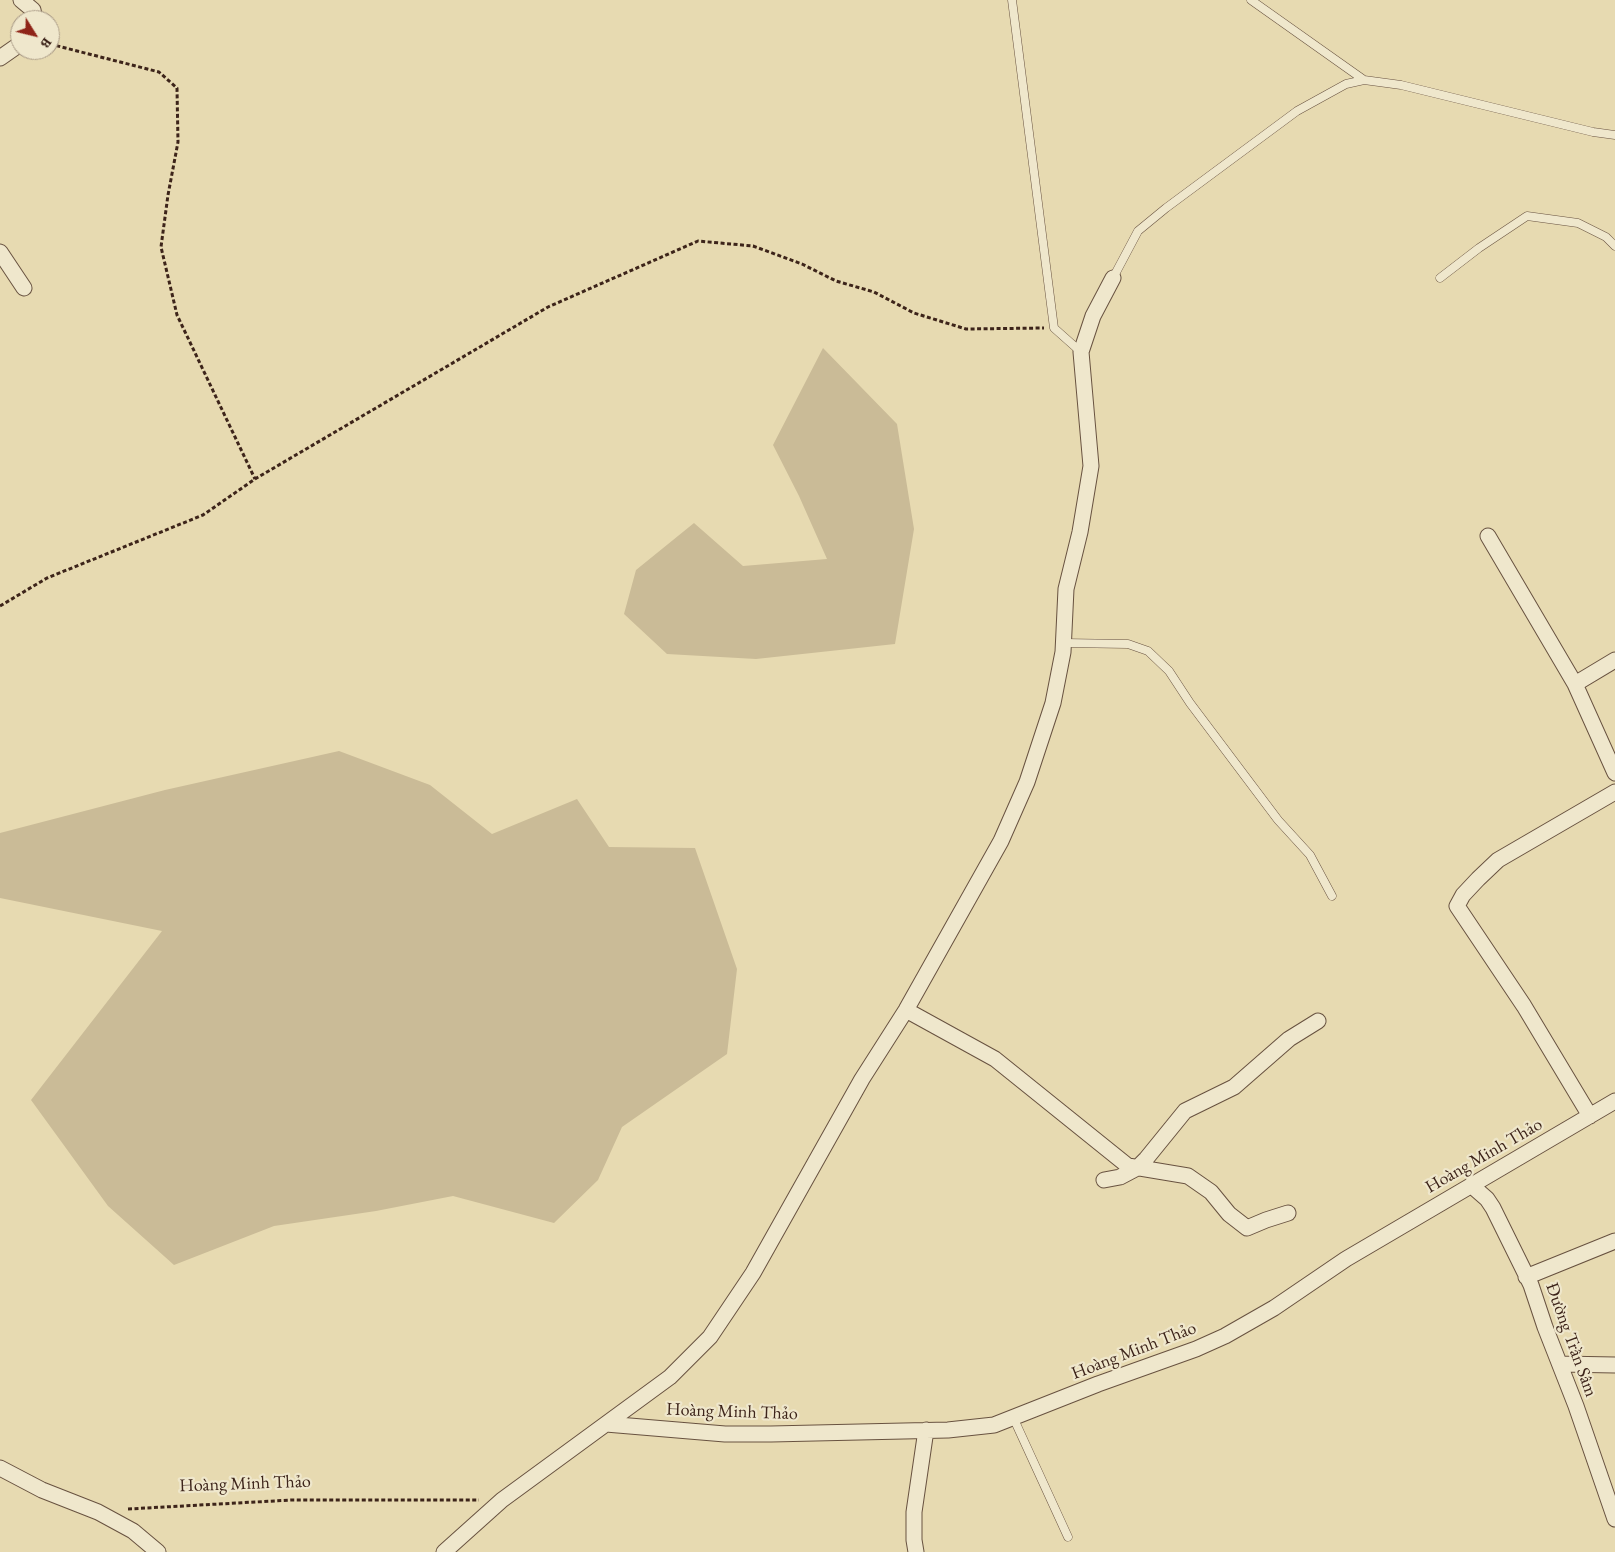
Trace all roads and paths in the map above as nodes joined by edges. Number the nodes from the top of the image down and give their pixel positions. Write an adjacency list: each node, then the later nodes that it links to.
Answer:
1 (21, 0): 4 (street)
2 (1012, 0): 13 (lane)
3 (1251, 0): 6 (lane)
4 (33, 10)
5 (60, 47): 15 (path)
6 (1364, 80): 7 (lane); 10 (lane)
7 (1615, 135)
8 (1615, 246): 11 (lane)
9 (0, 252): 12 (street)
10 (1114, 278): 14 (street)
11 (1440, 278)
12 (24, 288)
13 (1054, 328): 14 (lane); 15 (path)
14 (1081, 352): 18 (street)
15 (255, 479): 17 (path)
16 (1488, 536): 20 (street)
17 (0, 606)
18 (1064, 643): 23 (lane); 24 (street)
19 (1615, 660): 20 (street)
20 (1576, 684): 21 (street)
21 (1615, 772)
22 (1615, 792): 27 (street)
23 (1332, 896)
24 (906, 1010): 28 (street); 37 (street)
25 (1318, 1021): 28 (street)
26 (1615, 1101): 27 (street, Hoàng Minh Thảo)
27 (1590, 1116): 30 (street, Hoàng Minh Thảo)
28 (1137, 1168): 29 (street); 31 (street)
29 (1104, 1180)
30 (1471, 1185): 33 (street, Đường Trần Sâm); 36 (street, Hoàng Minh Thảo)
31 (1288, 1214)
32 (1615, 1241): 33 (street)
33 (1526, 1277): 34 (street, Đường Trần Sâm)
34 (1560, 1364): 35 (street); 42 (street, Đường Trần Sâm)
35 (1615, 1365)
36 (1013, 1417): 38 (street, Hoàng Minh Thảo); 43 (lane)
37 (606, 1424): 38 (street, Hoàng Minh Thảo); 40 (street)
38 (926, 1430): 46 (street)
39 (0, 1468): 44 (street)
40 (502, 1500): 41 (path, Hoàng Minh Thảo); 45 (street)
41 (125, 1510)
42 (1615, 1519)
43 (1068, 1537)
44 (158, 1552)
45 (444, 1552)
46 (916, 1552)

